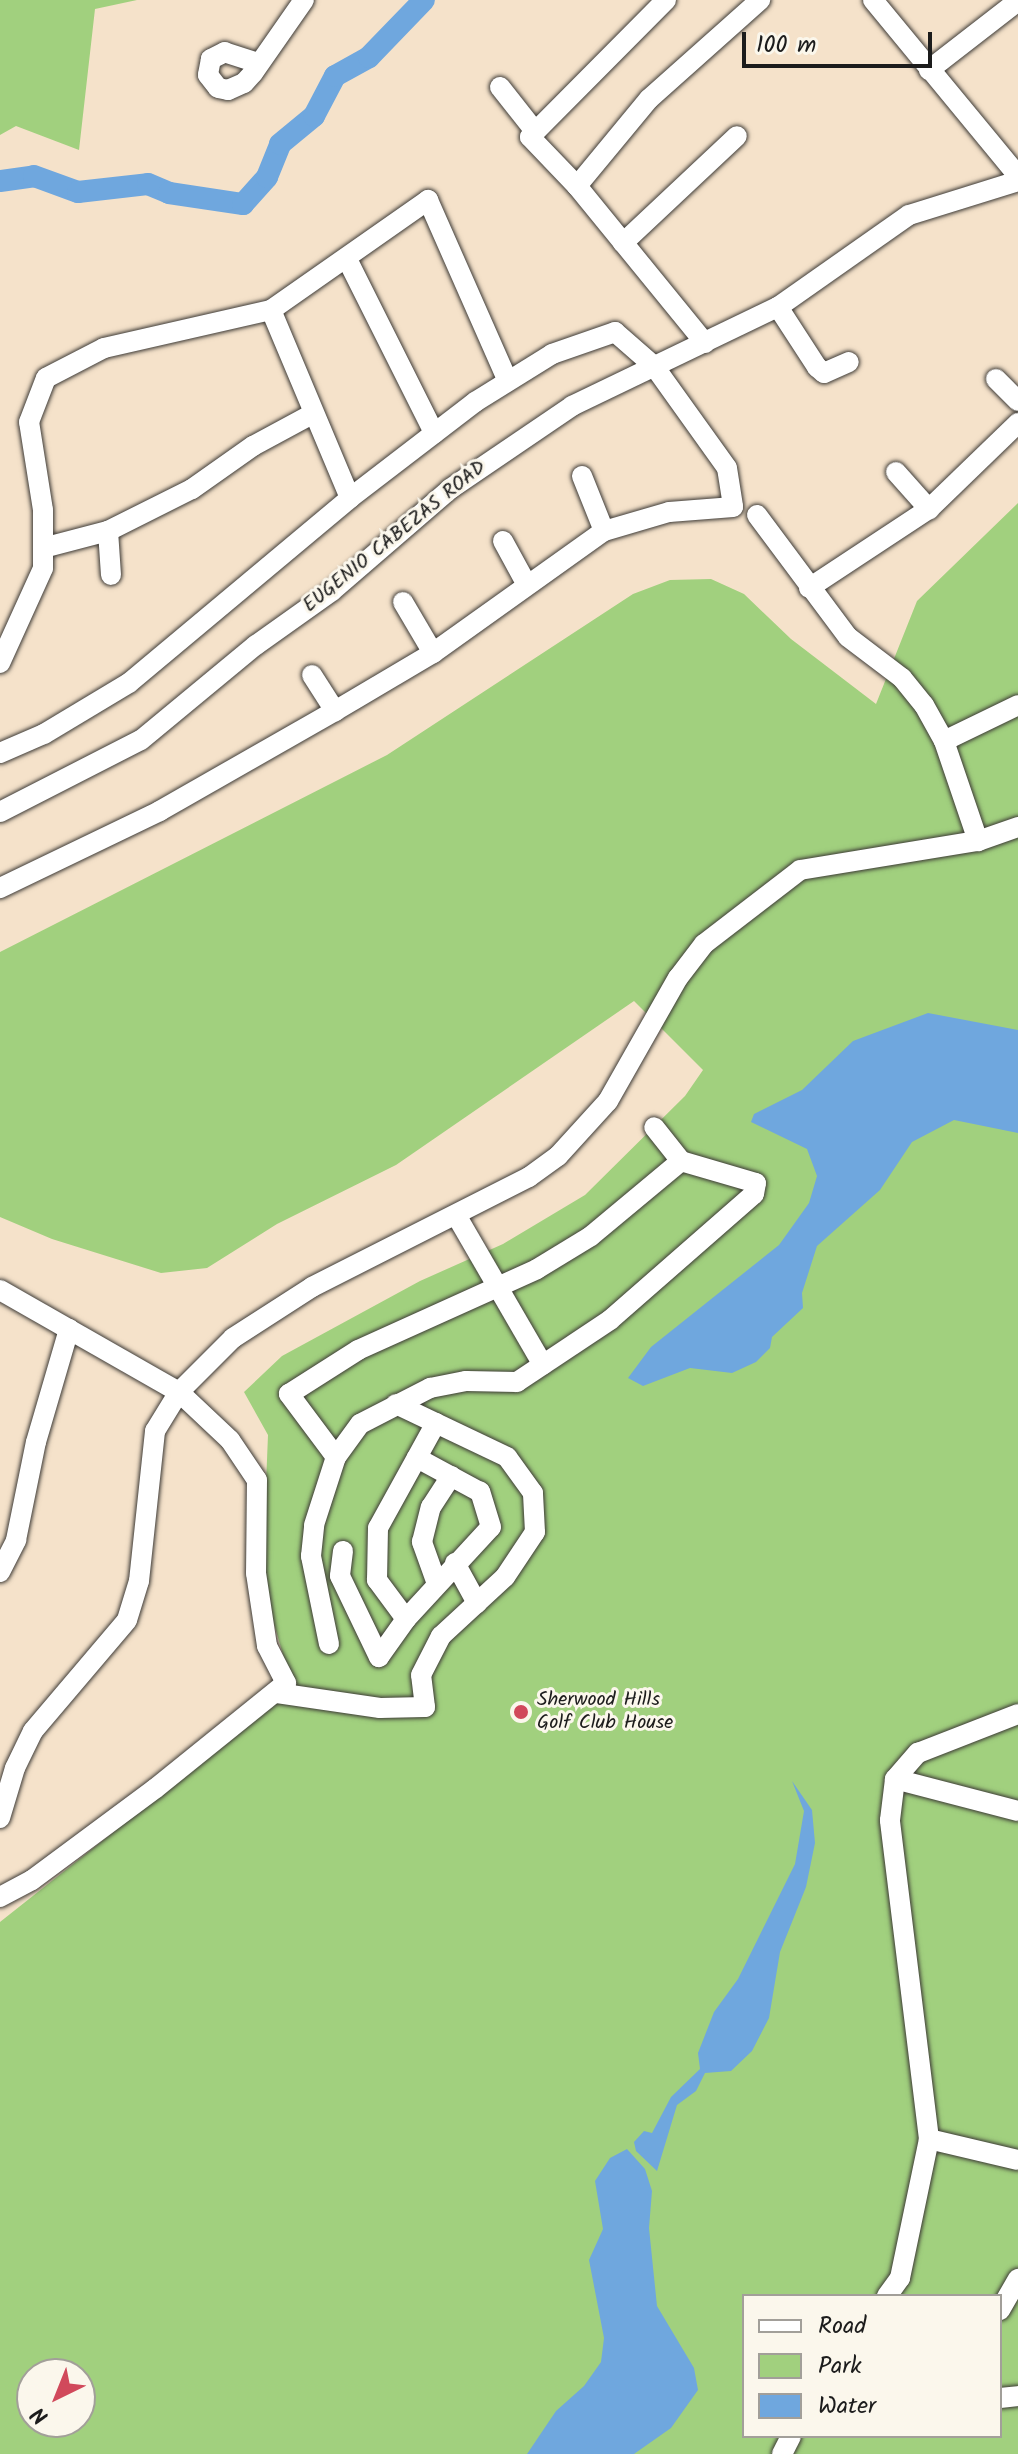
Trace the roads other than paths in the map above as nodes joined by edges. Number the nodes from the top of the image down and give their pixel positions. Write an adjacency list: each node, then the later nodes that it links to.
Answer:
1 (304, 0): 6 (street)
2 (666, 0): 9 (street)
3 (760, 0): 12 (street)
4 (873, 0): 7 (street)
5 (1018, 1): 7 (street)
6 (258, 63)
7 (929, 70): 11 (street)
8 (500, 87): 9 (street)
9 (534, 130): 12 (street)
10 (737, 136): 13 (street)
11 (1018, 178): 15 (street, EUGENIO CABEZAS ROAD)
12 (577, 186): 13 (street)
13 (623, 243): 17 (street)
14 (347, 259): 16 (street); 21 (street); 25 (street)
15 (778, 307): 17 (street, EUGENIO CABEZAS ROAD); 18 (street)
16 (271, 310): 23 (street); 34 (street)
17 (705, 343): 19 (street, EUGENIO CABEZAS ROAD)
18 (849, 362)
19 (654, 366): 21 (street); 32 (street); 46 (street, EUGENIO CABEZAS ROAD)
20 (996, 379): 22 (street)
21 (508, 381): 25 (street)
22 (1018, 401)
23 (314, 413): 28 (street); 31 (street)
24 (1018, 423): 29 (street)
25 (434, 433): 28 (street)
26 (896, 472): 29 (street)
27 (582, 476): 32 (street)
28 (350, 498): 45 (street)
29 (929, 509): 37 (street)
30 (757, 515): 37 (street)
31 (108, 531): 34 (street); 35 (street)
32 (604, 531): 36 (street)
33 (503, 541): 36 (street)
34 (43, 548): 40 (street)
35 (111, 575)
36 (527, 585): 39 (street)
37 (809, 588): 44 (street)
38 (403, 602): 39 (street)
39 (433, 653): 43 (street)
40 (0, 663)
41 (312, 675): 43 (street)
42 (1018, 705): 44 (street)
43 (335, 711): 49 (street)
44 (944, 741): 48 (street)
45 (0, 753)
46 (0, 812)
47 (1018, 827): 48 (street)
48 (978, 841): 52 (street)
49 (0, 888)
50 (654, 1127): 51 (street)
51 (681, 1161): 53 (street); 56 (street)
52 (456, 1215): 53 (street); 57 (street)
53 (498, 1289): 56 (street); 60 (street)
54 (0, 1290): 55 (street)
55 (69, 1329): 57 (street); 65 (street)
56 (543, 1365): 58 (street)
57 (179, 1392): 70 (street); 74 (street)
58 (396, 1404): 59 (street); 60 (street)
59 (436, 1423): 61 (street); 67 (street)
60 (336, 1457): 69 (street)
61 (417, 1458): 62 (street); 68 (street)
62 (451, 1476): 64 (street); 66 (street)
63 (343, 1551): 68 (street)
64 (455, 1563): 66 (street); 67 (street)
65 (0, 1572)
66 (437, 1584): 68 (street)
67 (477, 1603): 70 (street)
68 (406, 1619)
69 (329, 1644)
70 (281, 1688): 75 (street)
71 (1018, 1714): 72 (street)
72 (895, 1779): 73 (street); 76 (street)
73 (1018, 1811)
74 (0, 1818)
75 (0, 1897)
76 (929, 2139): 77 (street); 79 (street)
77 (1018, 2160)
78 (1018, 2279): 80 (street)
79 (888, 2294)
80 (1002, 2307)

